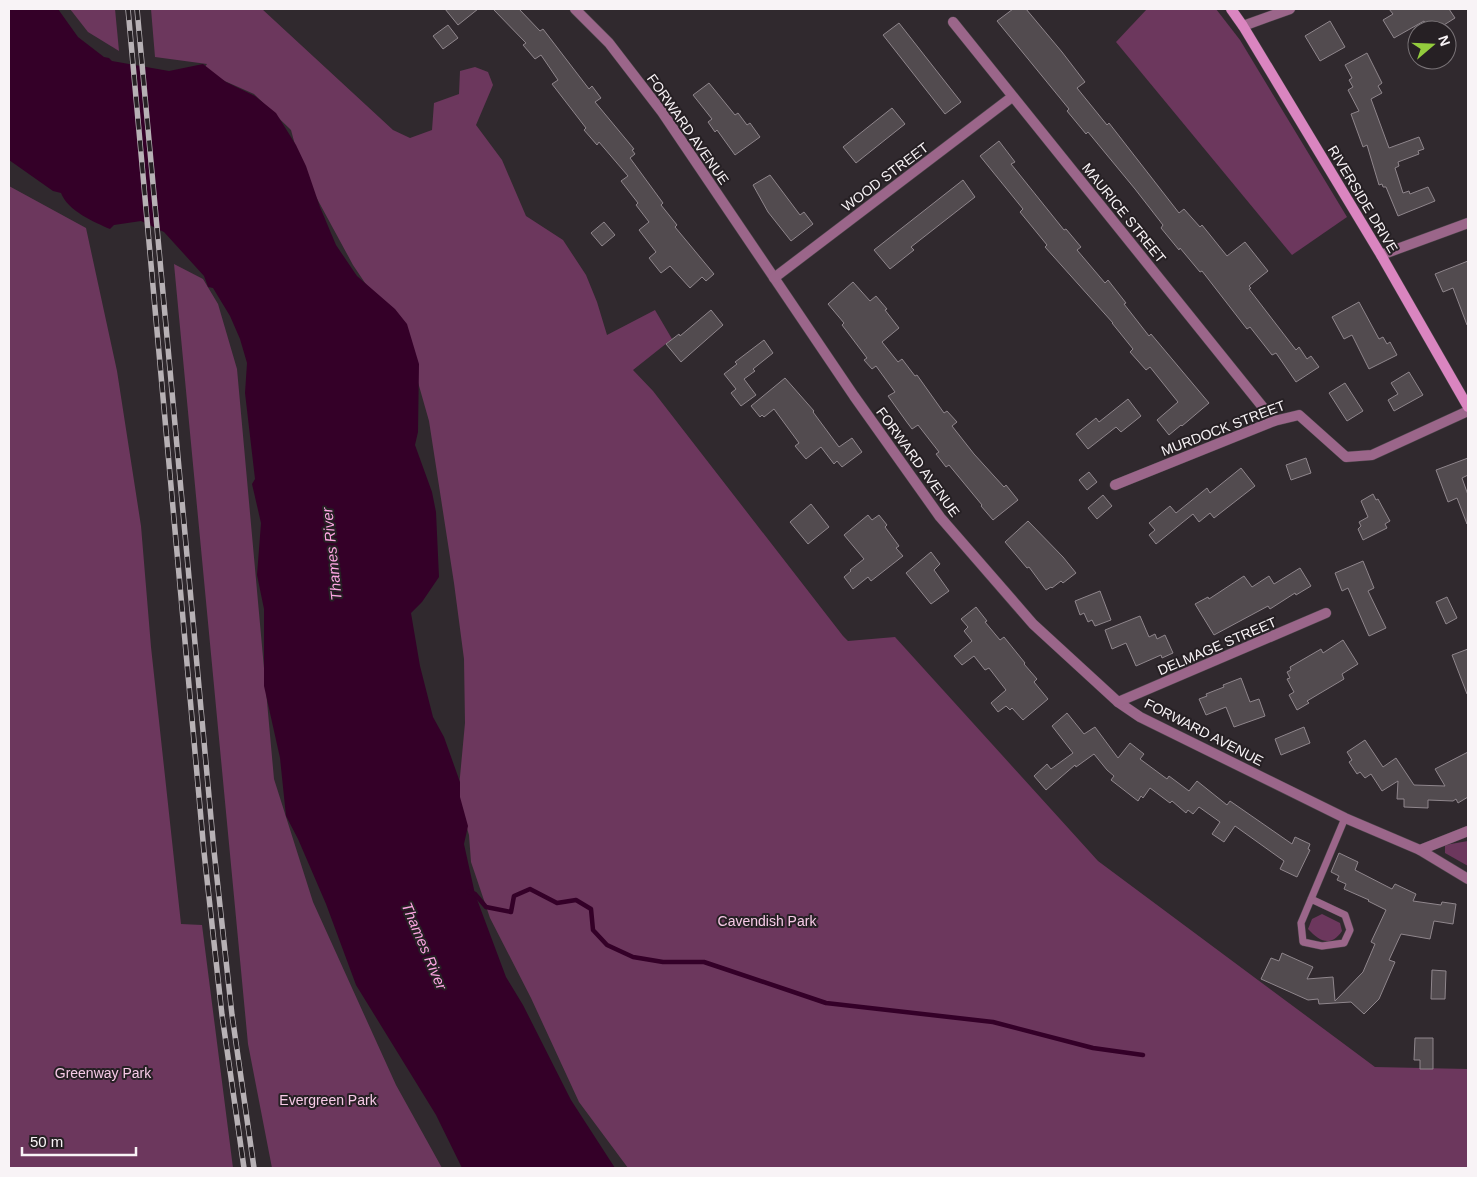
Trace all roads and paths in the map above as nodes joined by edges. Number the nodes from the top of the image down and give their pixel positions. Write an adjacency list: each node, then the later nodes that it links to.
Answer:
1 (575, 9): 9 (street, FORWARD AVENUE)
2 (1231, 9): 5 (main road, RIVERSIDE DRIVE)
3 (1290, 9): 5 (street)
4 (953, 22): 6 (street, MAURICE STREET)
5 (1243, 26): 8 (main road, RIVERSIDE DRIVE)
6 (1012, 97): 9 (street, WOOD STREET); 11 (street, MAURICE STREET)
7 (1468, 223): 8 (street)
8 (1381, 255): 10 (main road, RIVERSIDE DRIVE)
9 (774, 278): 14 (street, FORWARD AVENUE)
10 (1468, 409): 11 (street, MURDOCK STREET)
11 (1274, 421): 12 (street, MURDOCK STREET)
12 (1115, 485)
13 (1326, 614): 14 (street, DELMAGE STREET)
14 (1118, 702): 15 (street, FORWARD AVENUE)
15 (1345, 818): 17 (street, FORWARD AVENUE); 19 (lane)
16 (1468, 832): 17 (street)
17 (1420, 850): 18 (street, FORWARD AVENUE)
18 (1468, 879)
19 (1310, 899): 19 (lane)

